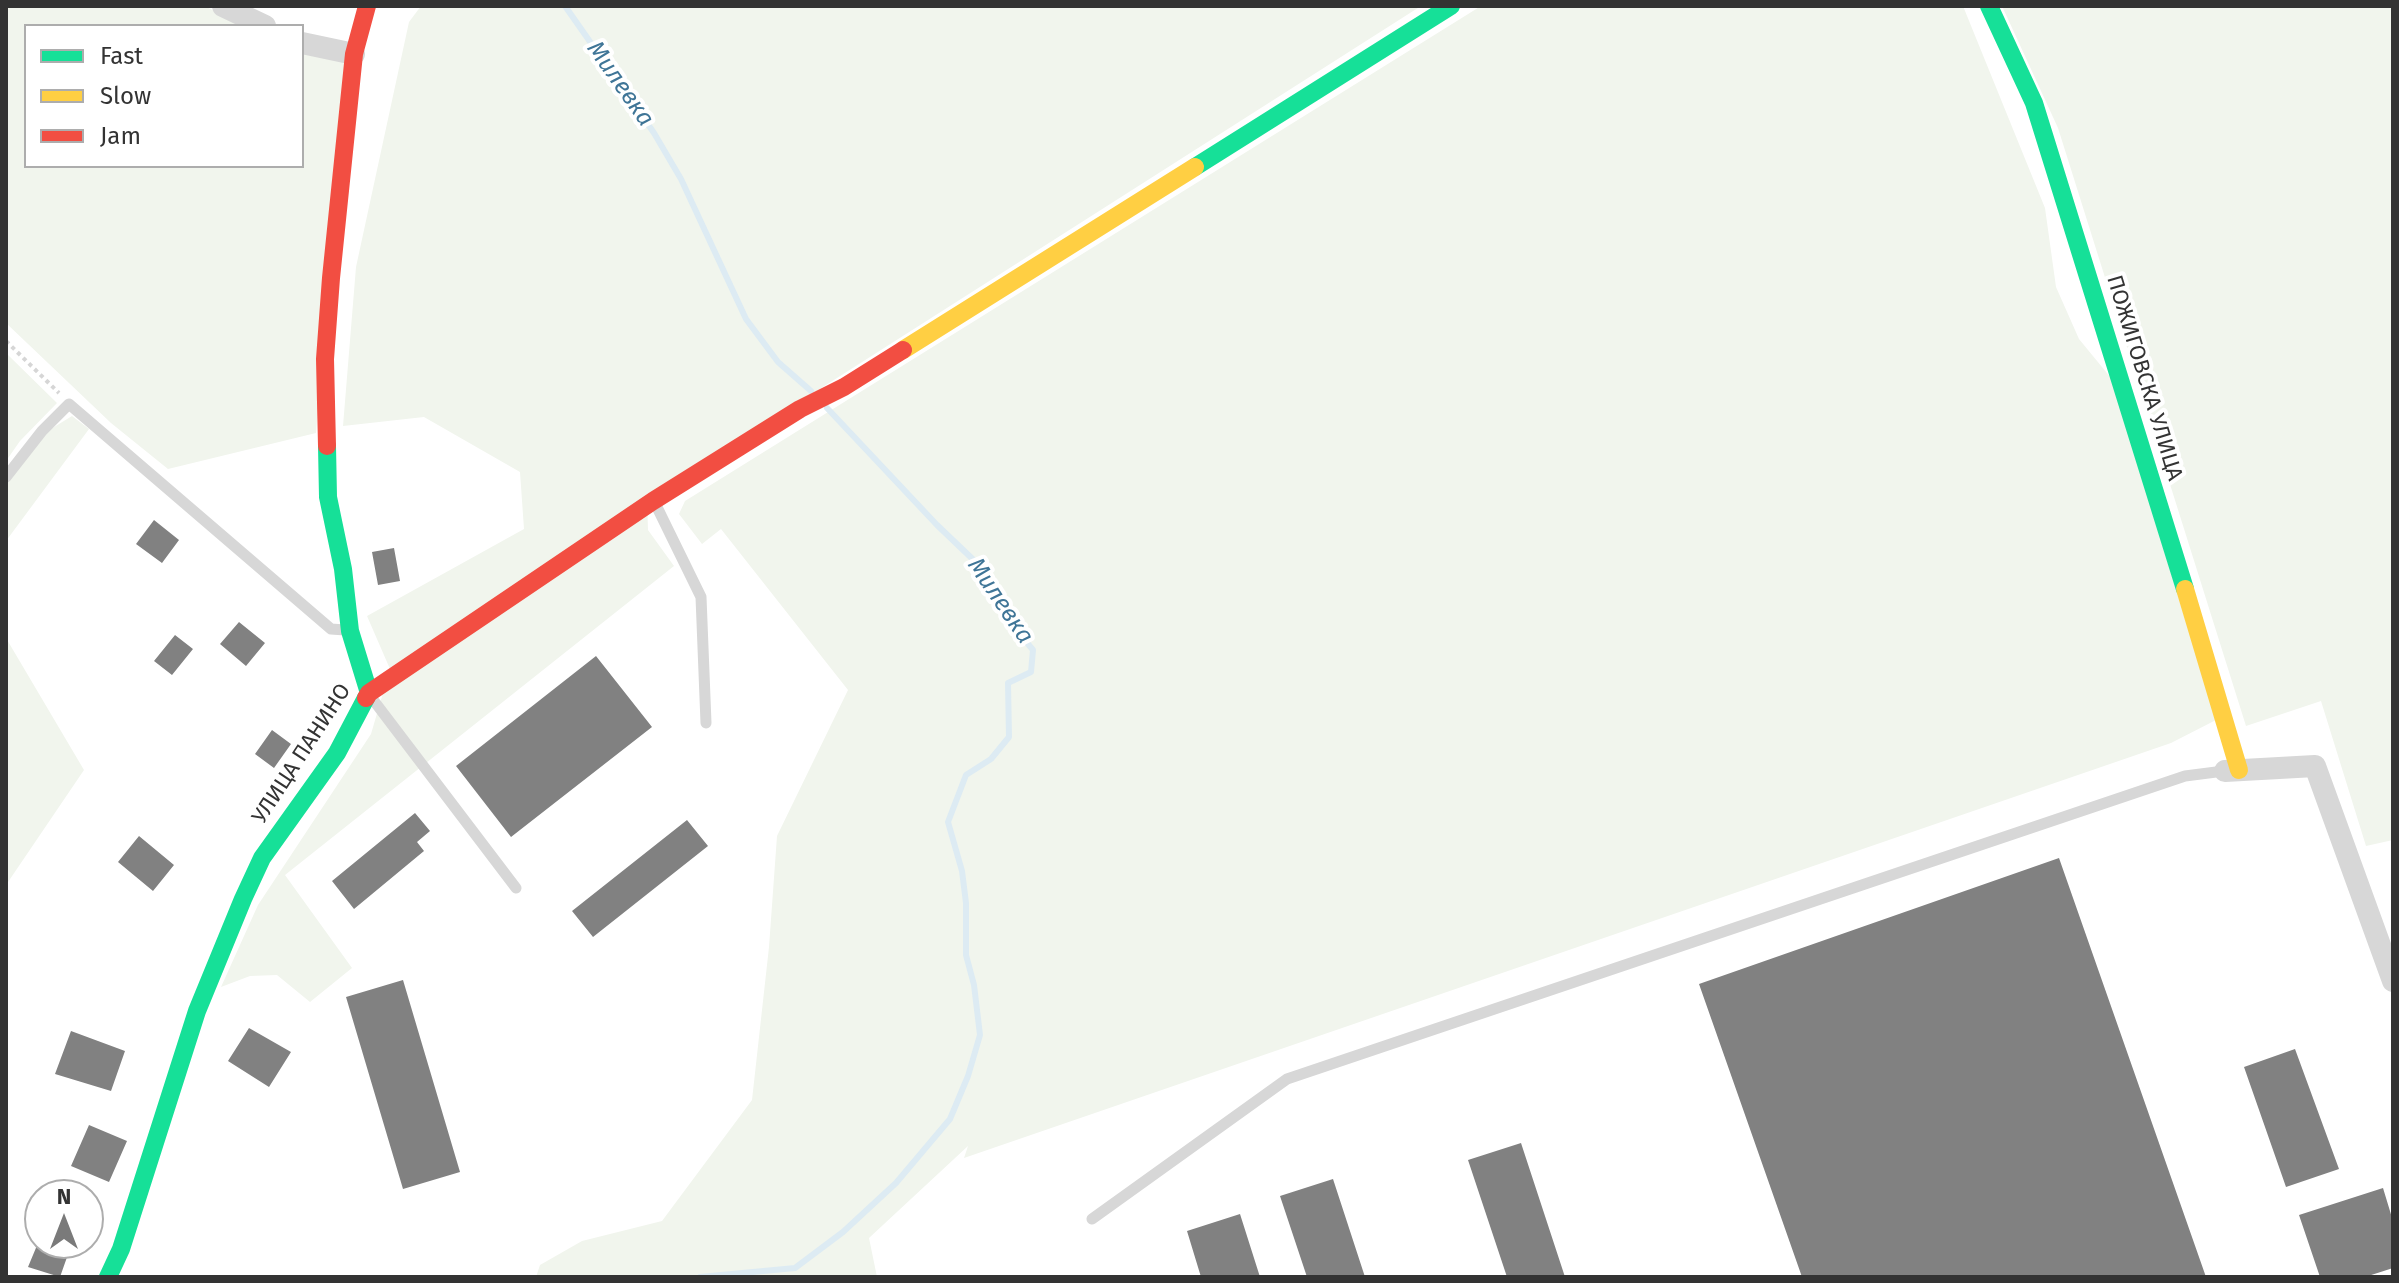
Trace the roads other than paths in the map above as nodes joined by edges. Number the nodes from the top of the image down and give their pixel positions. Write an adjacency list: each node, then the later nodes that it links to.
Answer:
1 (223, 6): 5 (street)
2 (367, 6): 7 (street)
3 (1451, 6): 9 (street, УЛИЦА ПАНИНО)
4 (1989, 6): 13 (street, ПОЖИГОВСКА УЛИЦА)
5 (261, 24)
6 (304, 43): 7 (street)
7 (354, 54): 10 (street)
8 (6, 477): 10 (lane)
9 (653, 501): 11 (street, УЛИЦА ПАНИНО); 12 (lane)
10 (350, 631): 11 (street)
11 (369, 693): 14 (lane); 17 (street, УЛИЦА ПАНИНО)
12 (706, 723)
13 (2231, 771): 15 (street); 16 (lane)
14 (516, 888)
15 (2393, 981)
16 (1092, 1219)
17 (108, 1277)

